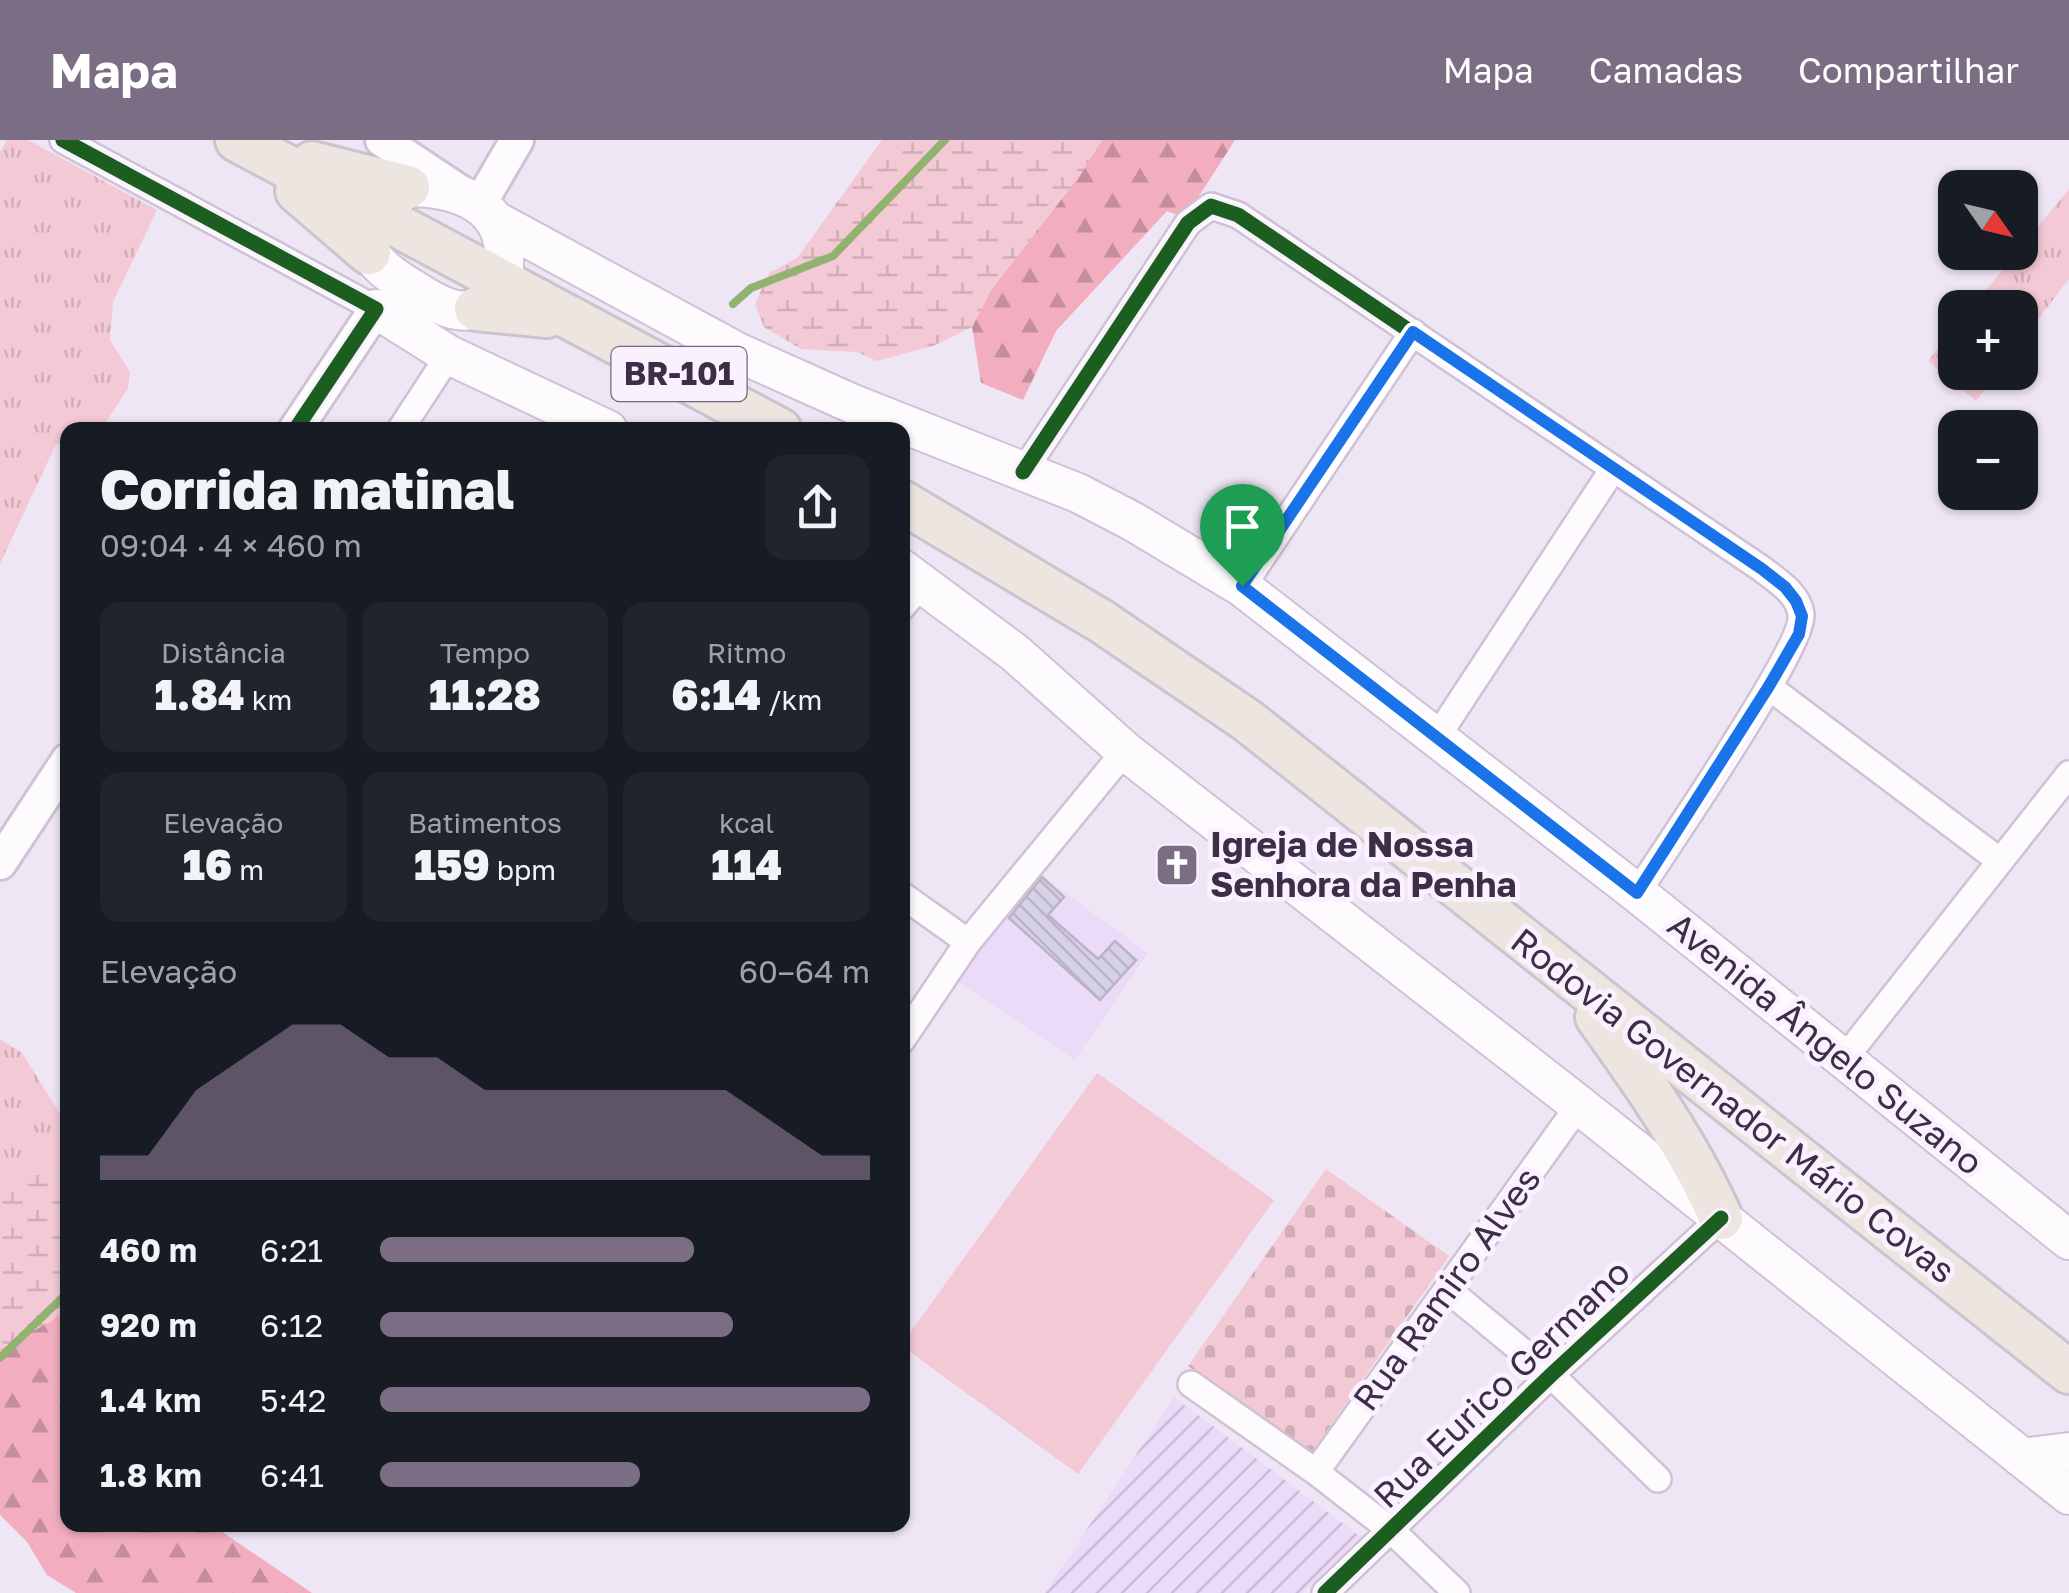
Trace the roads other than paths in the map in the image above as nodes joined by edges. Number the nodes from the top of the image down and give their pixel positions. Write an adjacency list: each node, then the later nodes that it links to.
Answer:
1 (63, 140): 9 (street)
2 (382, 140): 7 (street, Avenida Ângelo Suzano)
3 (517, 140): 7 (street)
4 (245, 144): 5 (highway); 6 (highway, BR-101)
5 (408, 187): 6 (main road); 7 (main road)
6 (373, 244): 7 (highway, BR-101); 8 (main road); 9 (main road)
7 (487, 245): 8 (main road); 15 (highway, BR-101); 16 (main road, Avenida Ângelo Suzano)
8 (421, 294): 9 (main road)
9 (376, 308): 11 (main road); 12 (street)
10 (1413, 332): 18 (street); 19 (street); 21 (street)
11 (450, 355): 13 (street); 14 (main road)
12 (300, 422)
13 (405, 422)
14 (591, 422)
15 (765, 422)
16 (898, 422)
17 (910, 427): 19 (main road, Avenida Ângelo Suzano)
18 (1613, 469): 23 (street); 24 (street)
19 (1023, 472): 21 (main road, Avenida Ângelo Suzano)
20 (910, 507): 33 (highway, Rodovia Governador Mário Covas)
21 (1242, 586): 24 (main road, Avenida Ângelo Suzano)
22 (910, 587): 25 (main road)
23 (1769, 686): 28 (street); 30 (street)
24 (1437, 737): 30 (main road, Avenida Ângelo Suzano)
25 (1126, 750): 32 (street); 36 (main road)
26 (60, 772): 29 (street)
27 (2069, 774): 28 (street)
28 (2000, 861): 35 (street)
29 (0, 863)
30 (1637, 893): 35 (main road, Avenida Ângelo Suzano)
31 (910, 901): 32 (street)
32 (968, 942): 34 (street)
33 (1568, 976): 37 (highway); 40 (highway, Rodovia Governador Mário Covas)
34 (910, 1028)
35 (1844, 1059): 38 (main road, Avenida Ângelo Suzano)
36 (1579, 1105): 37 (main road); 39 (street, Rua Ramiro Alves)
37 (1721, 1218): 41 (street, Rua Eurico Germano); 44 (main road)
38 (2069, 1240)
39 (1447, 1289): 41 (street); 45 (street, Rua Ramiro Alves)
40 (2069, 1372)
41 (1551, 1375): 46 (street); 48 (street, Rua Eurico Germano)
42 (1191, 1384): 45 (street)
43 (2069, 1452): 44 (main road)
44 (2022, 1458): 47 (main road)
45 (1316, 1472): 48 (street)
46 (1658, 1479)
47 (2069, 1495)
48 (1392, 1531): 49 (street, Rua Eurico Germano); 50 (street)
49 (1325, 1593)
50 (1457, 1593)

